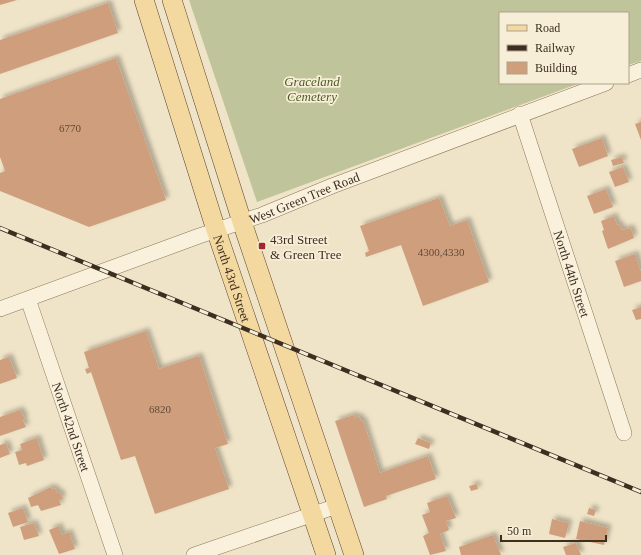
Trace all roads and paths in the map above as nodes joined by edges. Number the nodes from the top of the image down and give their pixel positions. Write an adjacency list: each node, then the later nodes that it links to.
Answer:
1 (144, 0): 8 (main road, North 43rd Street)
2 (172, 0): 7 (main road, North 43rd Street)
3 (641, 70): 4 (street)
4 (629, 75)
5 (603, 84): 6 (street, West Green Tree Road)
6 (520, 114): 7 (street, West Green Tree Road); 11 (street, North 44th Street)
7 (242, 222): 8 (street, West Green Tree Road); 12 (main road, North 43rd Street)
8 (216, 230): 9 (street, West Green Tree Road); 13 (main road, North 43rd Street)
9 (28, 299): 10 (street, West Green Tree Road); 14 (street, North 42nd Street)
10 (0, 308)
11 (624, 432)
12 (337, 506): 13 (street); 17 (main road, North 43rd Street)
13 (313, 515): 15 (street); 16 (main road, North 43rd Street)
14 (115, 555)
15 (194, 555)
16 (326, 555)
17 (354, 555)

